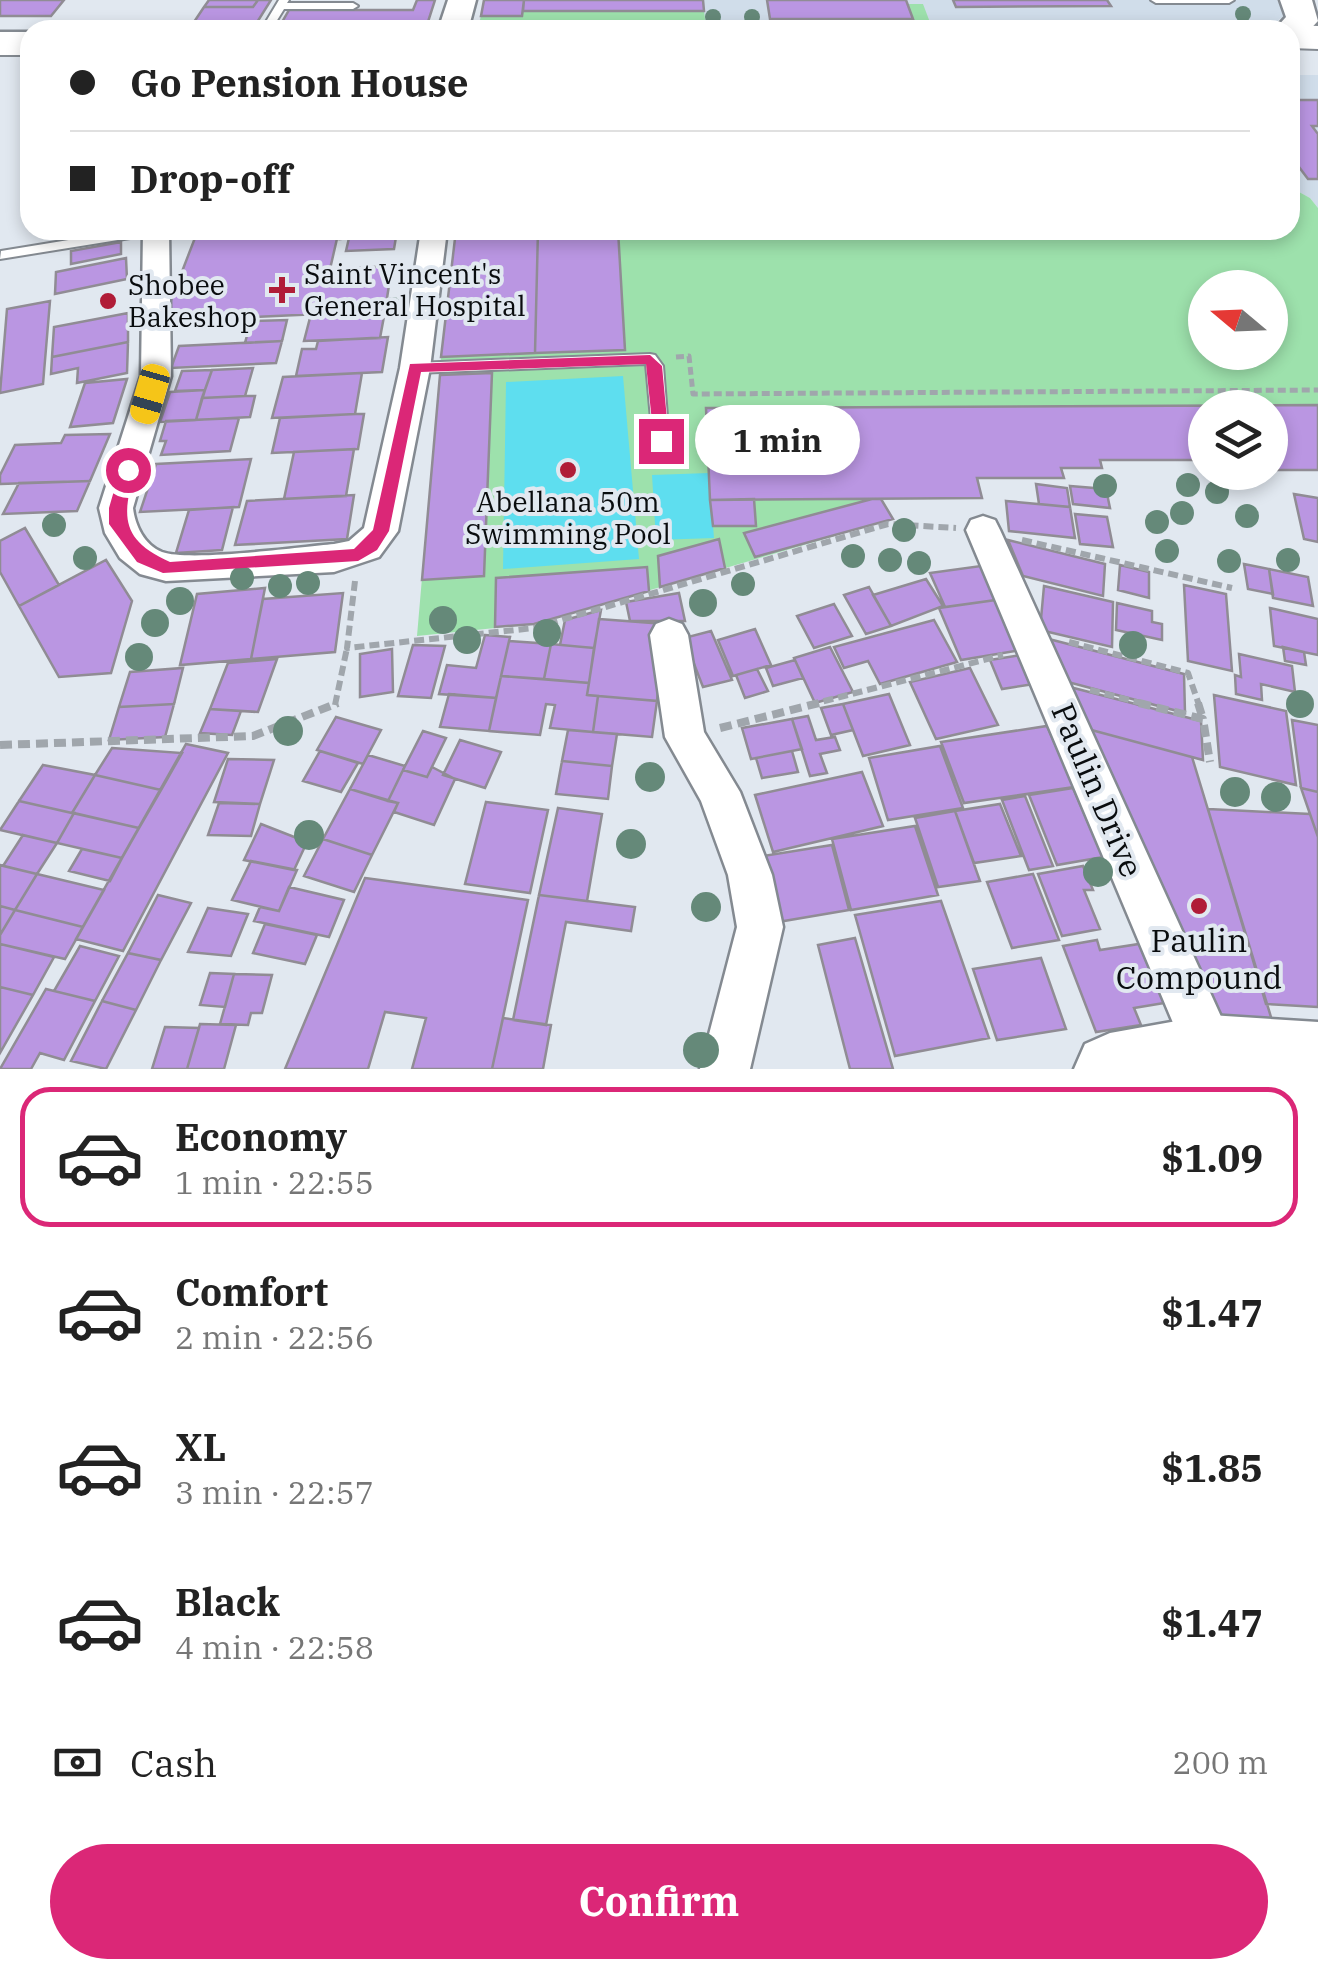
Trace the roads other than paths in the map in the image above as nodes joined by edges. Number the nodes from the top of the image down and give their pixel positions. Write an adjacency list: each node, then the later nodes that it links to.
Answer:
1 (1156, 0): 4 (lane)
2 (1228, 0): 4 (lane)
3 (1296, 0): 7 (main road)
4 (1199, 1)
5 (282, 3): 6 (lane)
6 (352, 6)
7 (1303, 48)
8 (91, 240): 11 (lane)
9 (156, 240): 12 (street)
10 (433, 240): 12 (street)
11 (1, 254)
12 (414, 368): 13 (lane)
13 (661, 441)
14 (983, 530): 16 (street, Paulin Drive)
15 (669, 635): 18 (street)
16 (1210, 1050): 17 (street); 19 (street)
17 (1308, 1061)
18 (725, 1069)
19 (1110, 1069)

